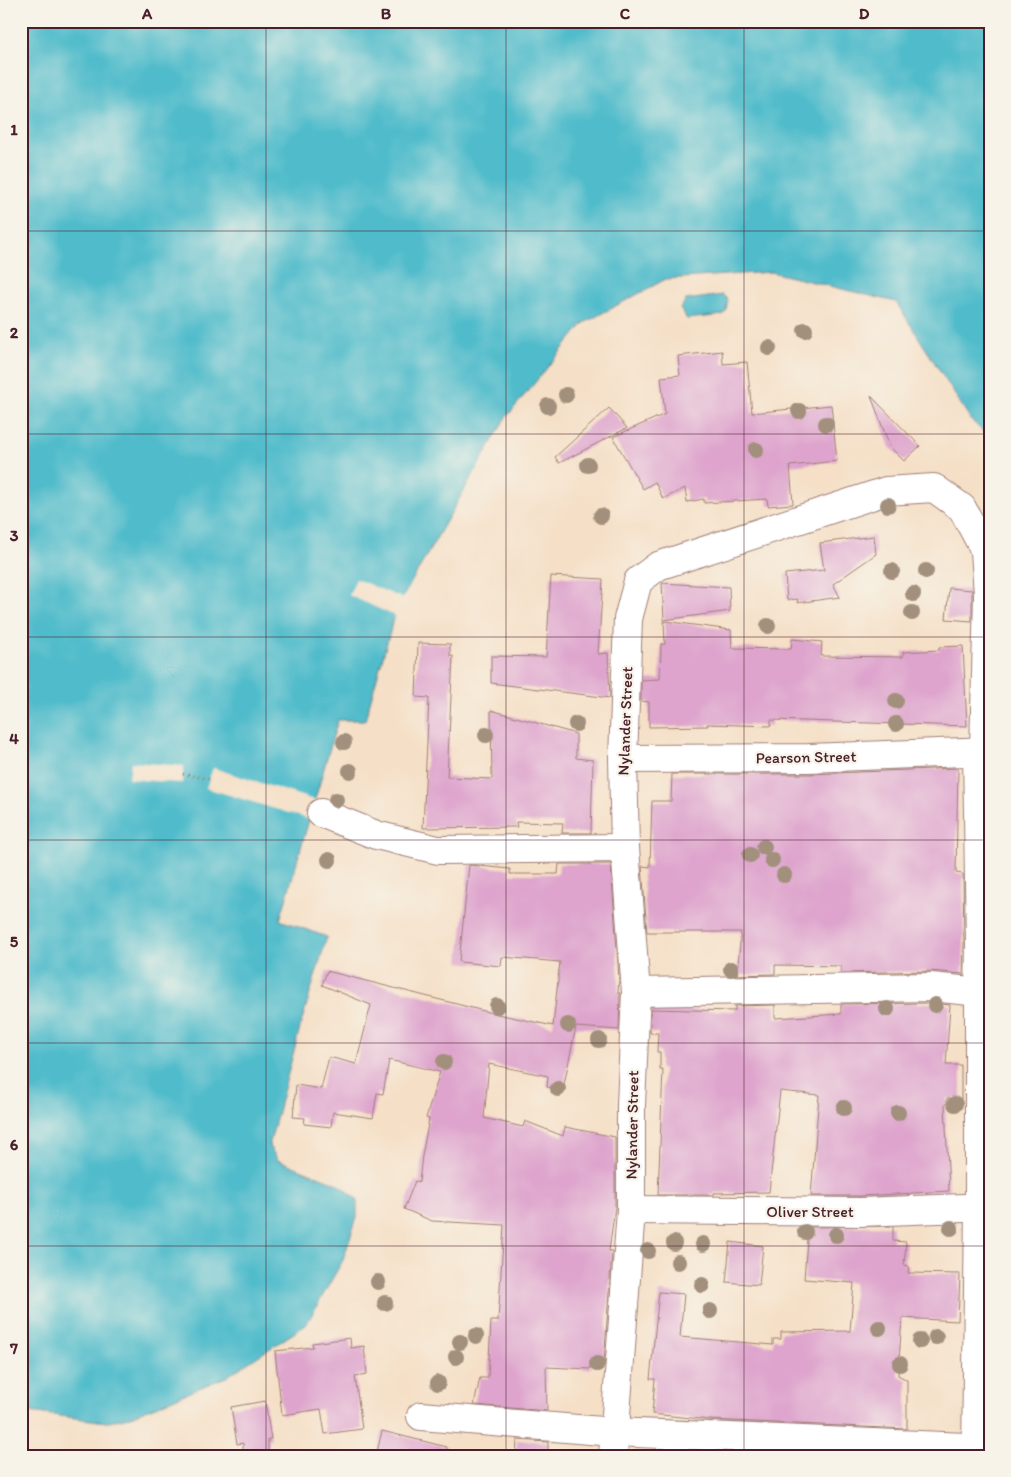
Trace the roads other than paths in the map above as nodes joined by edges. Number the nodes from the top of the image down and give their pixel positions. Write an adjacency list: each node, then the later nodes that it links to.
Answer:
1 (984, 750): 2 (street, Pearson Street); 2 (street, Nylander Street); 6 (street, Nylander Street)
2 (623, 759): 4 (street, Nylander Street)
3 (321, 813): 4 (street)
4 (625, 848): 5 (street, Nylander Street)
5 (636, 992): 6 (street); 8 (street, Nylander Street)
6 (984, 993): 7 (street, Nylander Street)
7 (984, 1207): 8 (street, Oliver Street); 11 (street, Nylander Street)
8 (630, 1210): 10 (street, Nylander Street)
9 (421, 1416): 10 (street)
10 (613, 1444): 11 (street)
11 (981, 1450)

